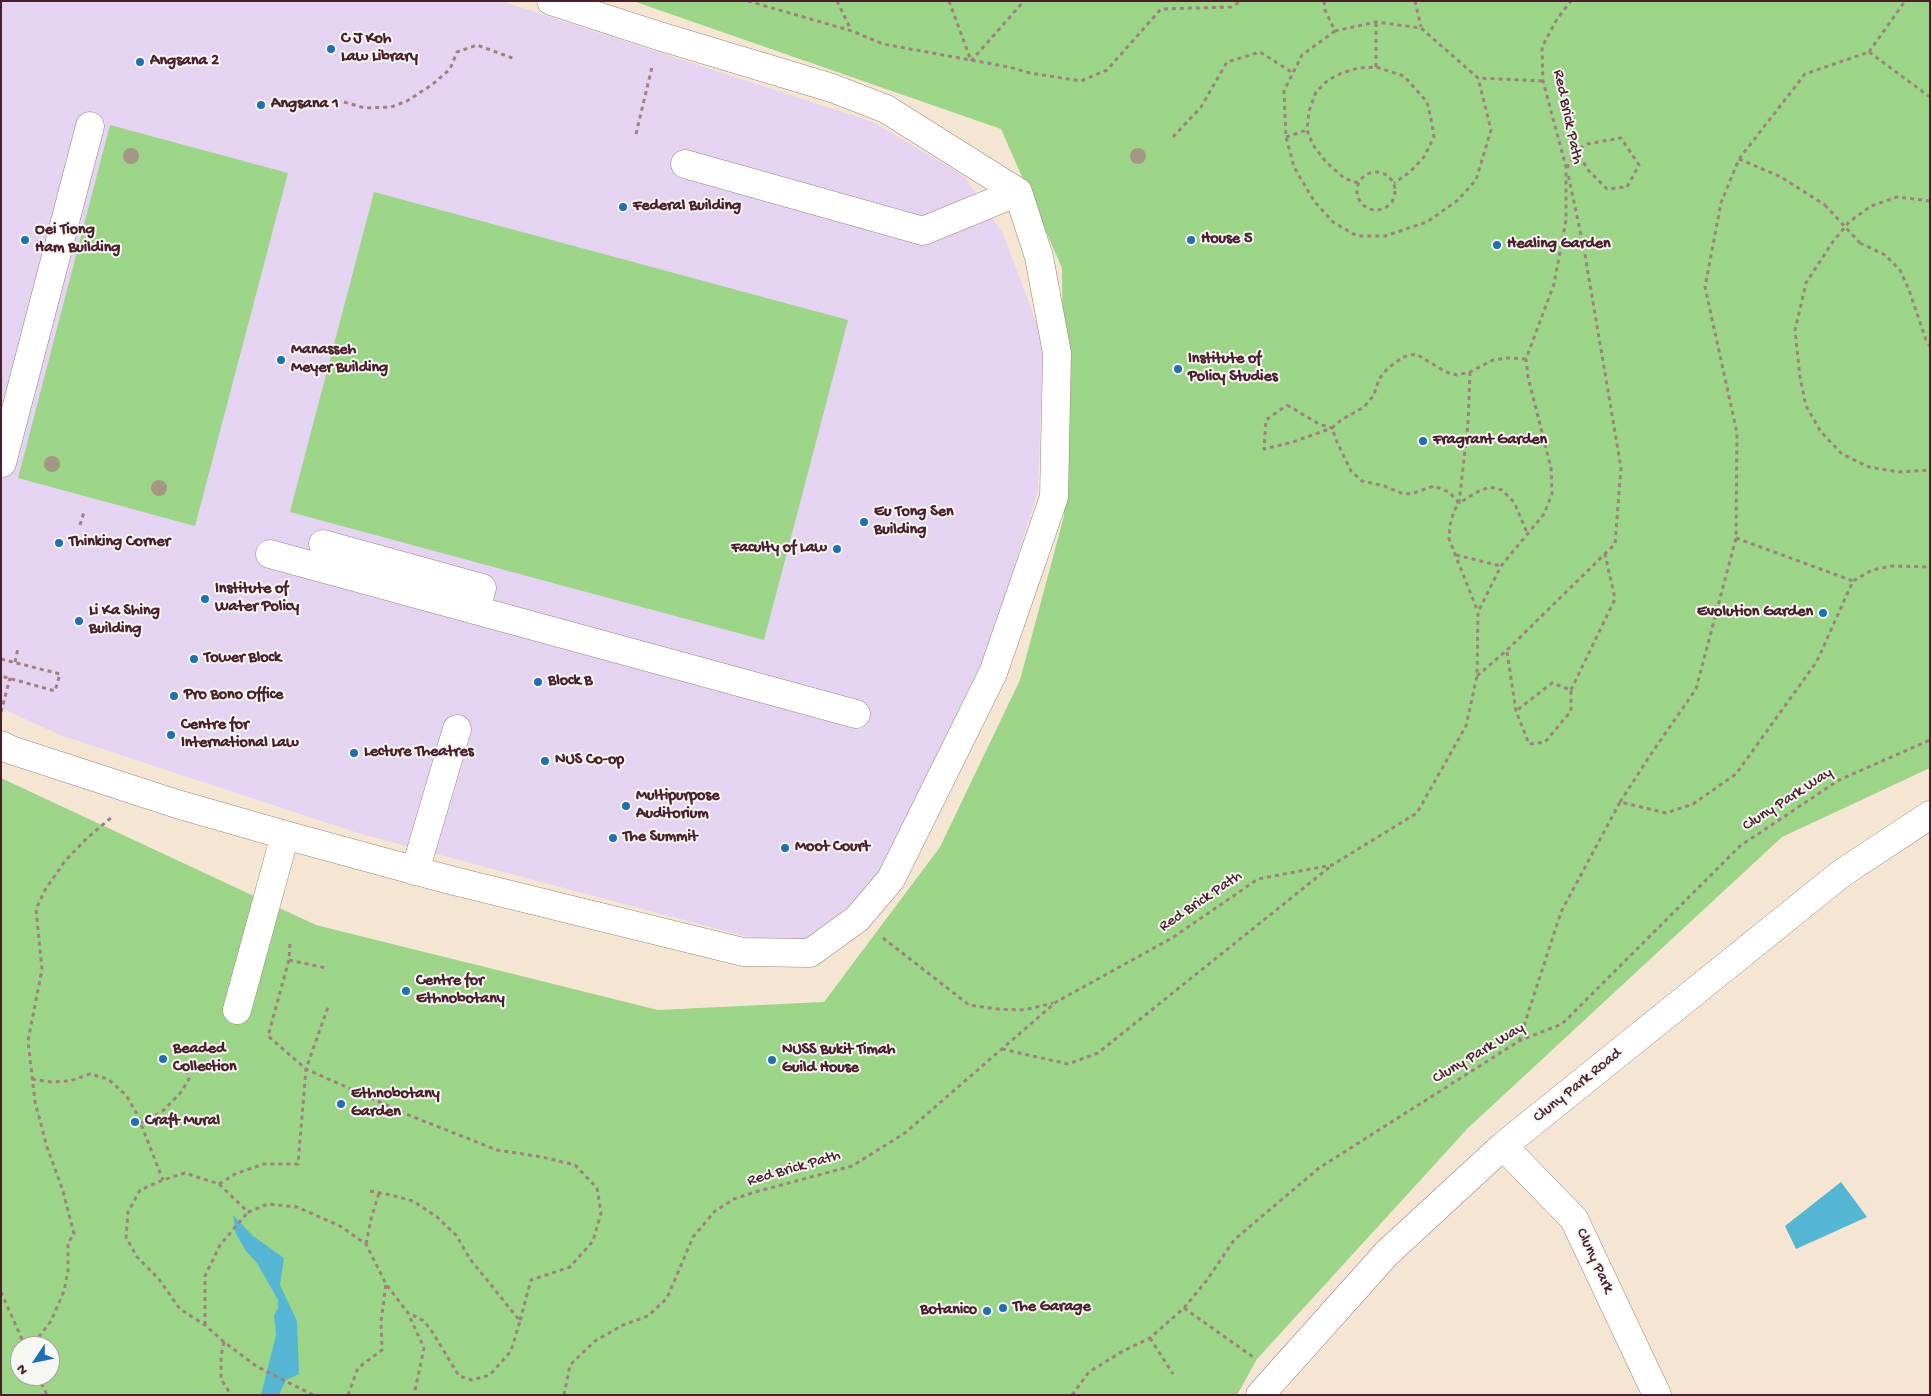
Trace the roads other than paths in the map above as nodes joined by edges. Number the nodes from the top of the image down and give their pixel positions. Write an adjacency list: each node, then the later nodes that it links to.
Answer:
1 (551, 1): 4 (street)
2 (90, 126): 5 (street)
3 (685, 164): 4 (street)
4 (1018, 192): 14 (street)
5 (2, 463)
6 (323, 544): 8 (street)
7 (270, 554): 8 (street)
8 (476, 610): 9 (street)
9 (856, 714)
10 (457, 729): 14 (street)
11 (1, 745): 13 (street)
12 (1930, 815): 16 (street, Cluny Park Road)
13 (285, 835): 14 (street); 15 (street)
14 (415, 871)
15 (237, 1010)
16 (1503, 1146): 17 (street, Cluny Park Road); 18 (street, Cluny Park)
17 (1260, 1395)
18 (1657, 1395)

